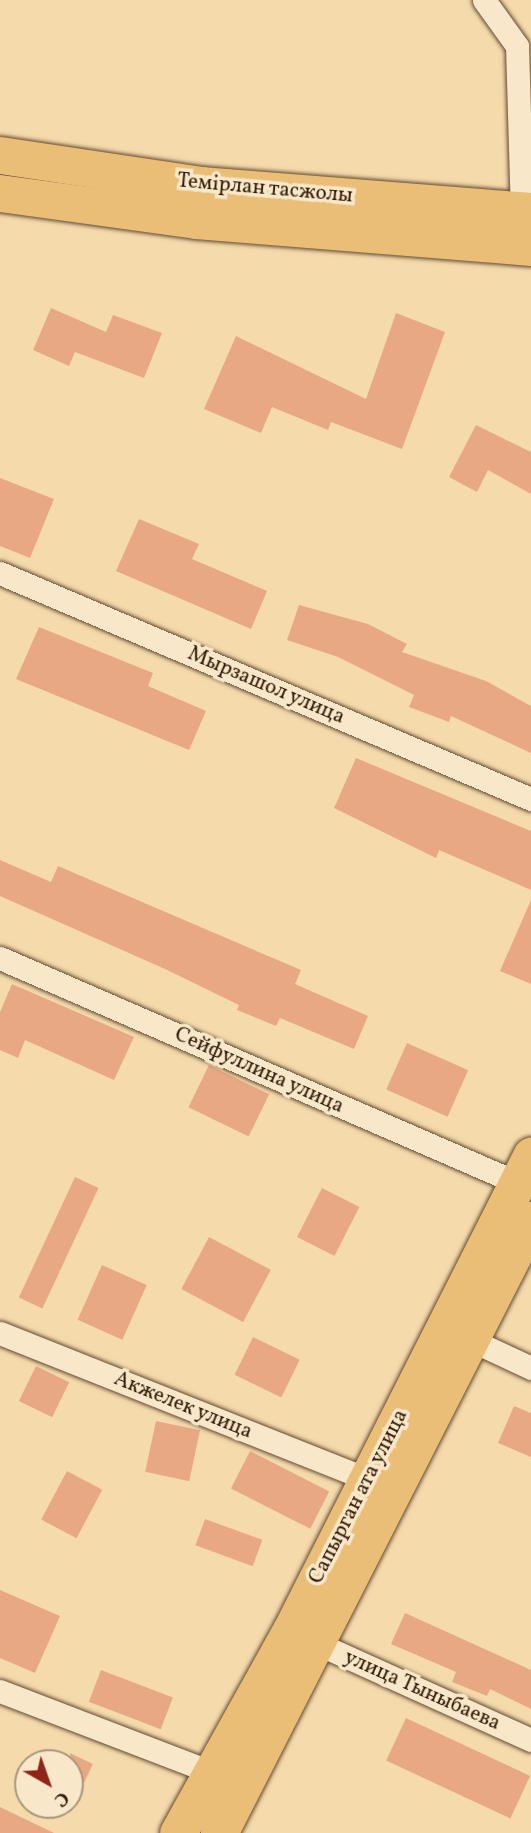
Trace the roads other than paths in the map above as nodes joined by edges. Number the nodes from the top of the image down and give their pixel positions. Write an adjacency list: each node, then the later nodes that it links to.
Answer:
1 (484, 0): 4 (street)
2 (0, 155): 4 (main road, Темірлан тасжолы)
3 (0, 193): 5 (main road, Темірлан тасжолы)
4 (526, 211)
5 (531, 247)
6 (0, 573): 7 (street, Мырзашол улица)
7 (531, 799)
8 (0, 958): 9 (street, Сейфуллина улица)
9 (525, 1170): 14 (main road, Сапырган ата улица)
10 (531, 1220): 12 (main road, Сапырган ата улица)
11 (0, 1333): 14 (street, Акжелек улица)
12 (471, 1340): 13 (street); 15 (main road, Сапырган ата улица)
13 (531, 1368)
14 (366, 1479): 18 (main road, Сапырган ата улица)
15 (314, 1642): 17 (street, улица Тыныбаева); 20 (main road, Сапырган ата улица)
16 (0, 1690): 18 (street)
17 (531, 1740)
18 (211, 1772): 19 (main road, Сапырган ата улица)
19 (178, 1833)
20 (219, 1833)

